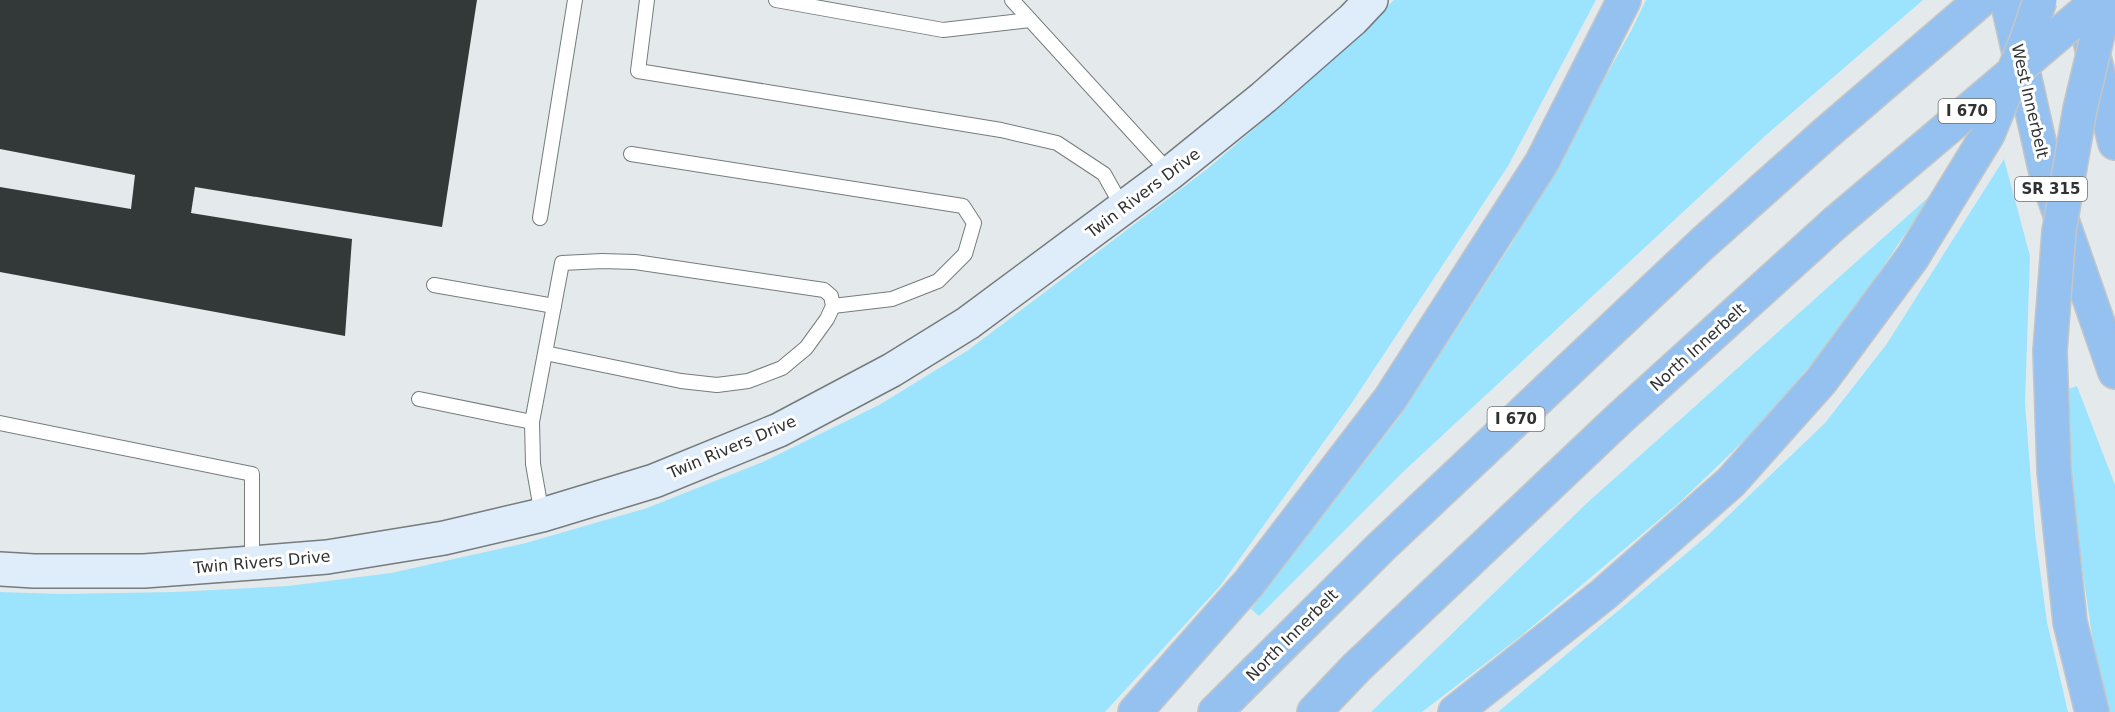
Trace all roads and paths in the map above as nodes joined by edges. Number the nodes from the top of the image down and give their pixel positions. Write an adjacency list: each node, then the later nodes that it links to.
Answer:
1 (575, 0): 18 (lane)
2 (647, 0): 17 (lane)
3 (776, 0): 13 (lane)
4 (1012, 0): 13 (lane)
5 (1371, 0): 16 (main road, Twin Rivers Drive)
6 (1624, 0): 30 (highway)
7 (1980, 0): 31 (highway, North Innerbelt / I 670)
8 (2007, 0): 23 (highway, West Innerbelt / SR 315)
9 (2040, 0): 33 (highway, bridge)
10 (2081, 0): 14 (highway)
11 (2099, 0): 32 (highway, North Innerbelt / I 670, bridge)
12 (2108, 0): 34 (highway, bridge)
13 (1030, 20): 16 (lane)
14 (2115, 143)
15 (631, 154): 21 (lane)
16 (1170, 174): 17 (main road, Twin Rivers Drive)
17 (1124, 209): 27 (main road, Twin Rivers Drive)
18 (540, 218)
19 (434, 285): 20 (lane)
20 (554, 306): 21 (lane); 22 (lane)
21 (833, 306): 22 (lane)
22 (545, 353): 25 (lane)
23 (2115, 372)
24 (419, 399): 25 (lane)
25 (532, 422): 27 (lane)
26 (0, 423): 28 (lane)
27 (542, 515): 28 (main road, Twin Rivers Drive)
28 (252, 563): 29 (main road, Twin Rivers Drive)
29 (0, 569)
30 (1135, 712)
31 (1215, 712)
32 (1314, 712)
33 (1455, 712)
34 (2092, 712)

